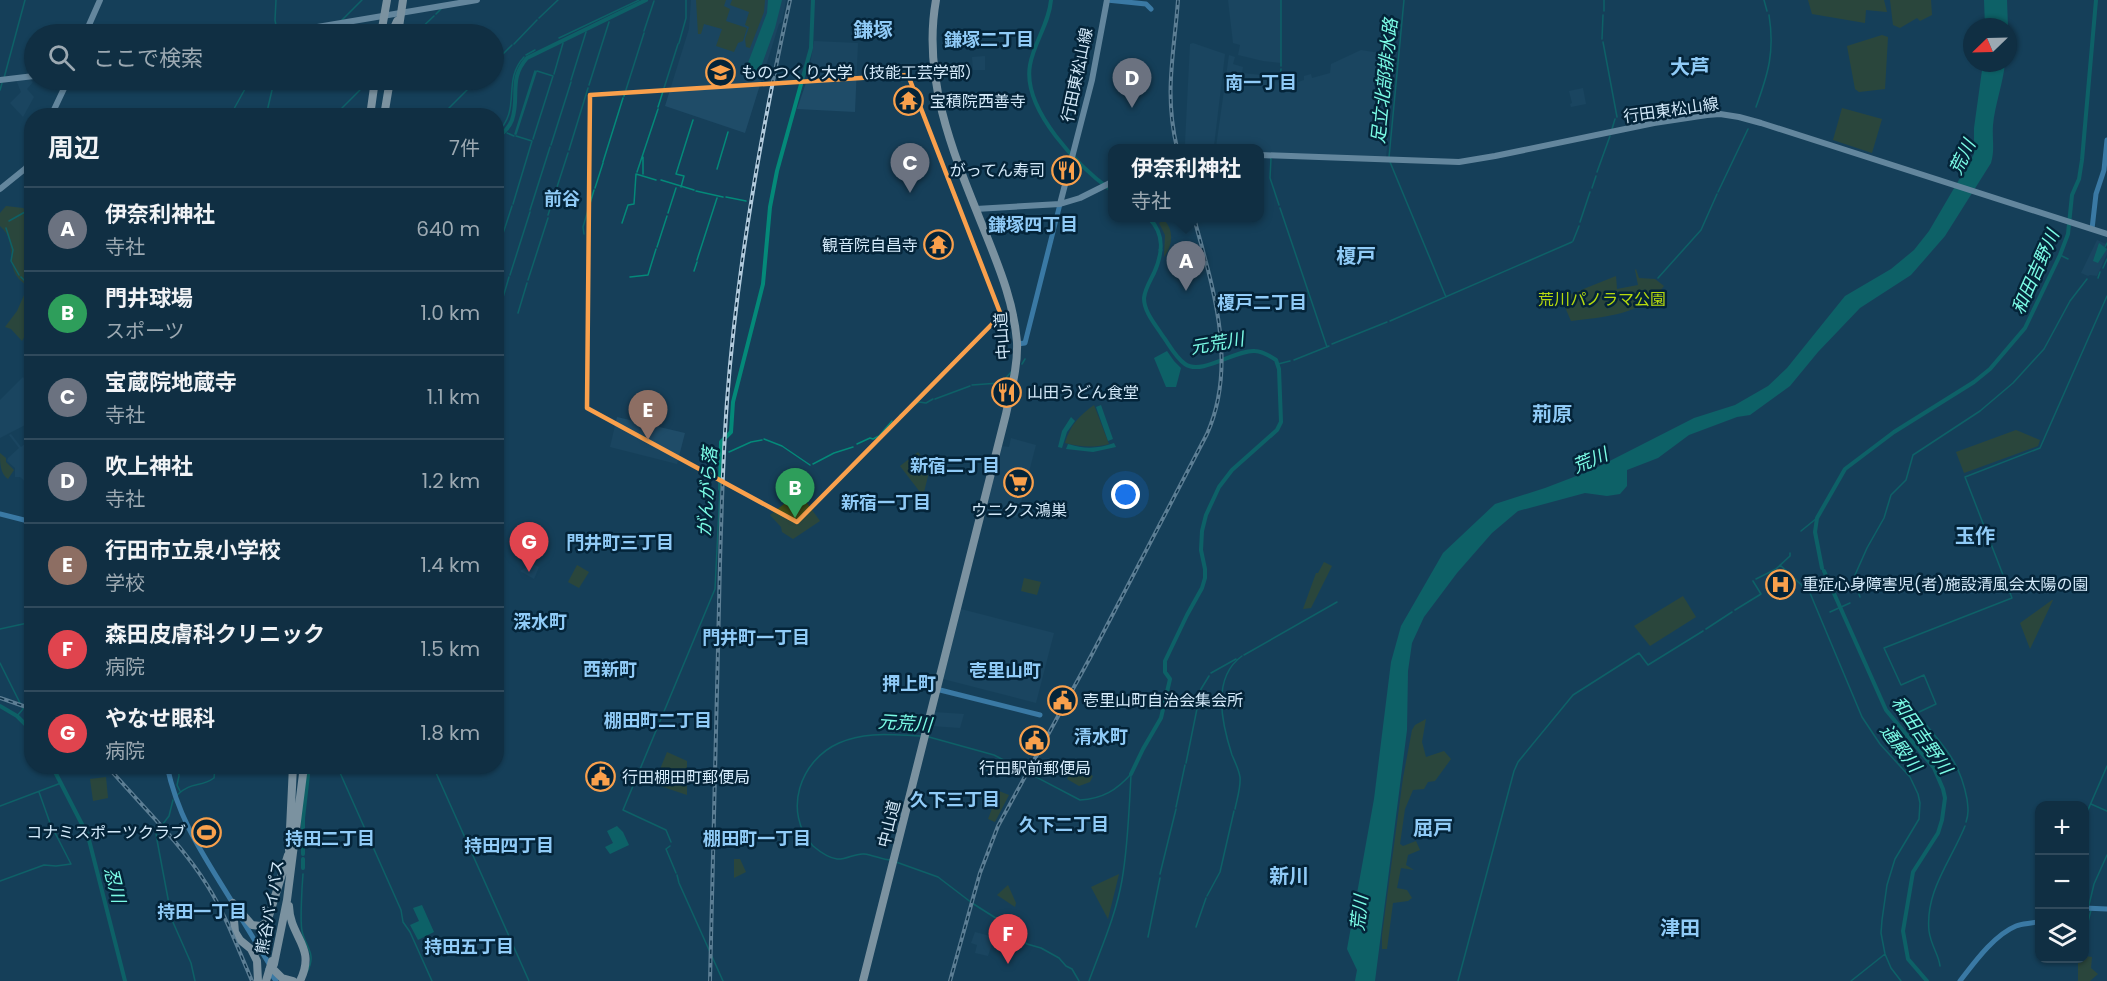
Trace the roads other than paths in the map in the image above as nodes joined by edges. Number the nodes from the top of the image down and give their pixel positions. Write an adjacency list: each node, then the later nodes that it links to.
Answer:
1 (100, 0): 12 (main road)
2 (387, 0): 11 (highway)
3 (395, 0): 11 (highway)
4 (403, 0): 10 (highway)
5 (460, 0): 10 (main road)
6 (477, 0): 10 (main road)
7 (938, 0): 31 (highway, 中山道)
8 (1107, 0): 9 (main road); 30 (main road, 行田東松山線)
9 (1126, 0)
10 (399, 13): 11 (main road); 15 (highway); 16 (highway)
11 (386, 15): 13 (main road); 14 (highway)
12 (90, 24)
13 (333, 24)
14 (385, 24)
15 (396, 24)
16 (398, 24)
17 (24, 77): 18 (main road)
18 (0, 80)
19 (63, 90): 22 (main road)
20 (374, 90): 23 (highway)
21 (386, 90): 24 (highway)
22 (55, 108)
23 (371, 108)
24 (385, 108)
25 (2107, 140): 32 (main road)
26 (1264, 155): 32 (main road, 行田東松山線)
27 (24, 170): 29 (main road)
28 (1108, 185): 30 (main road)
29 (0, 189)
30 (1060, 204): 31 (main road); 34 (main road)
31 (978, 210): 34 (highway, 中山道)
32 (2091, 228): 33 (main road, 行田東松山線)
33 (2107, 234)
34 (1018, 344): 37 (highway, 中山道)
35 (0, 514): 36 (main road)
36 (24, 520)
37 (936, 689): 38 (main road); 58 (highway, 中山道)
38 (1040, 715)
39 (169, 774): 43 (main road)
40 (293, 774): 42 (highway, 熊谷バイパス)
41 (303, 774): 42 (highway, 熊谷バイパス)
42 (291, 856): 46 (highway); 50 (highway, 熊谷バイパス); 52 (highway, 熊谷バイパス); 57 (highway)
43 (233, 906): 46 (highway); 48 (main road); 49 (highway)
44 (2089, 908): 45 (main road)
45 (2107, 909)
46 (268, 921): 51 (highway)
47 (2035, 922): 59 (main road)
48 (243, 924): 49 (highway); 51 (main road)
49 (237, 936): 53 (highway)
50 (280, 937): 52 (highway, 熊谷バイパス); 56 (highway)
51 (259, 949): 52 (main road); 55 (main road)
52 (272, 964): 54 (highway, 熊谷バイパス, bridge); 55 (main road); 56 (highway)
53 (258, 981)
54 (268, 981)
55 (277, 981)
56 (292, 981)
57 (300, 981)
58 (863, 981)
59 (1960, 981)

